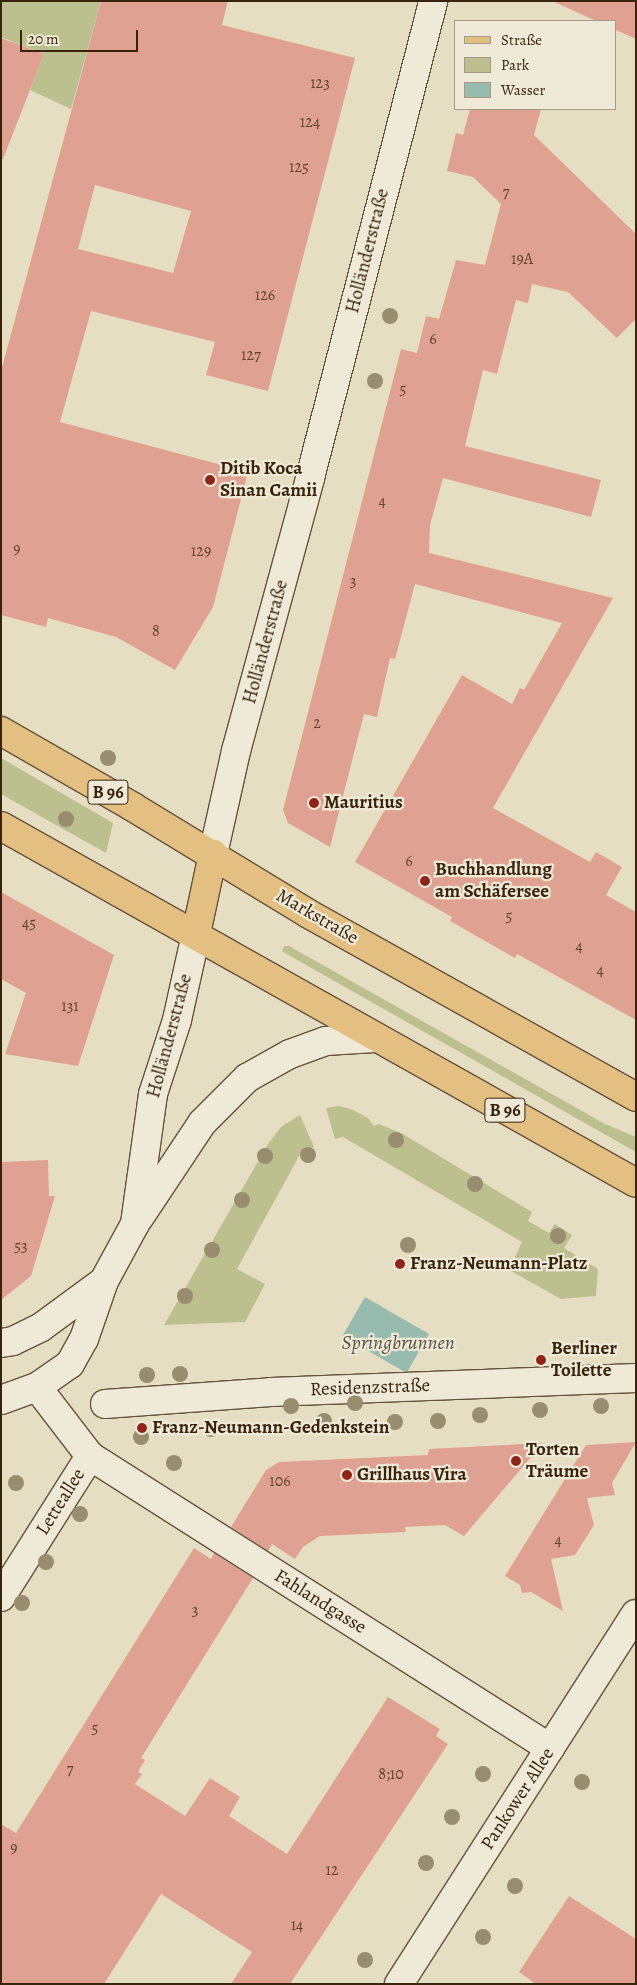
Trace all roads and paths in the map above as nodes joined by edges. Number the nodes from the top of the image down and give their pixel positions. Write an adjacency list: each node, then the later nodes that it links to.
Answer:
1 (433, 1): 4 (street, Holländerstraße)
2 (1, 731): 4 (main road, Markstraße / B 96)
3 (1, 826): 5 (main road, B 96)
4 (213, 854): 5 (main road, Holländerstraße); 7 (main road, Markstraße / B 96)
5 (196, 934): 6 (main road, B 96); 9 (street, Holländerstraße)
6 (375, 1038): 8 (main road, B 96); 9 (street)
7 (636, 1097)
8 (636, 1182)
9 (135, 1224): 10 (street, Holländerstraße)
10 (104, 1281): 11 (street); 13 (street)
11 (1, 1343)
12 (636, 1378): 15 (street, Residenzstraße)
13 (37, 1386): 14 (street); 16 (street, Letteallee)
14 (1, 1400)
15 (105, 1404)
16 (90, 1456): 17 (street, Letteallee); 19 (street, Fahlandgasse)
17 (1, 1597)
18 (636, 1614): 19 (street, Pankower Allee)
19 (550, 1748): 20 (street, Pankower Allee)
20 (399, 1984)

